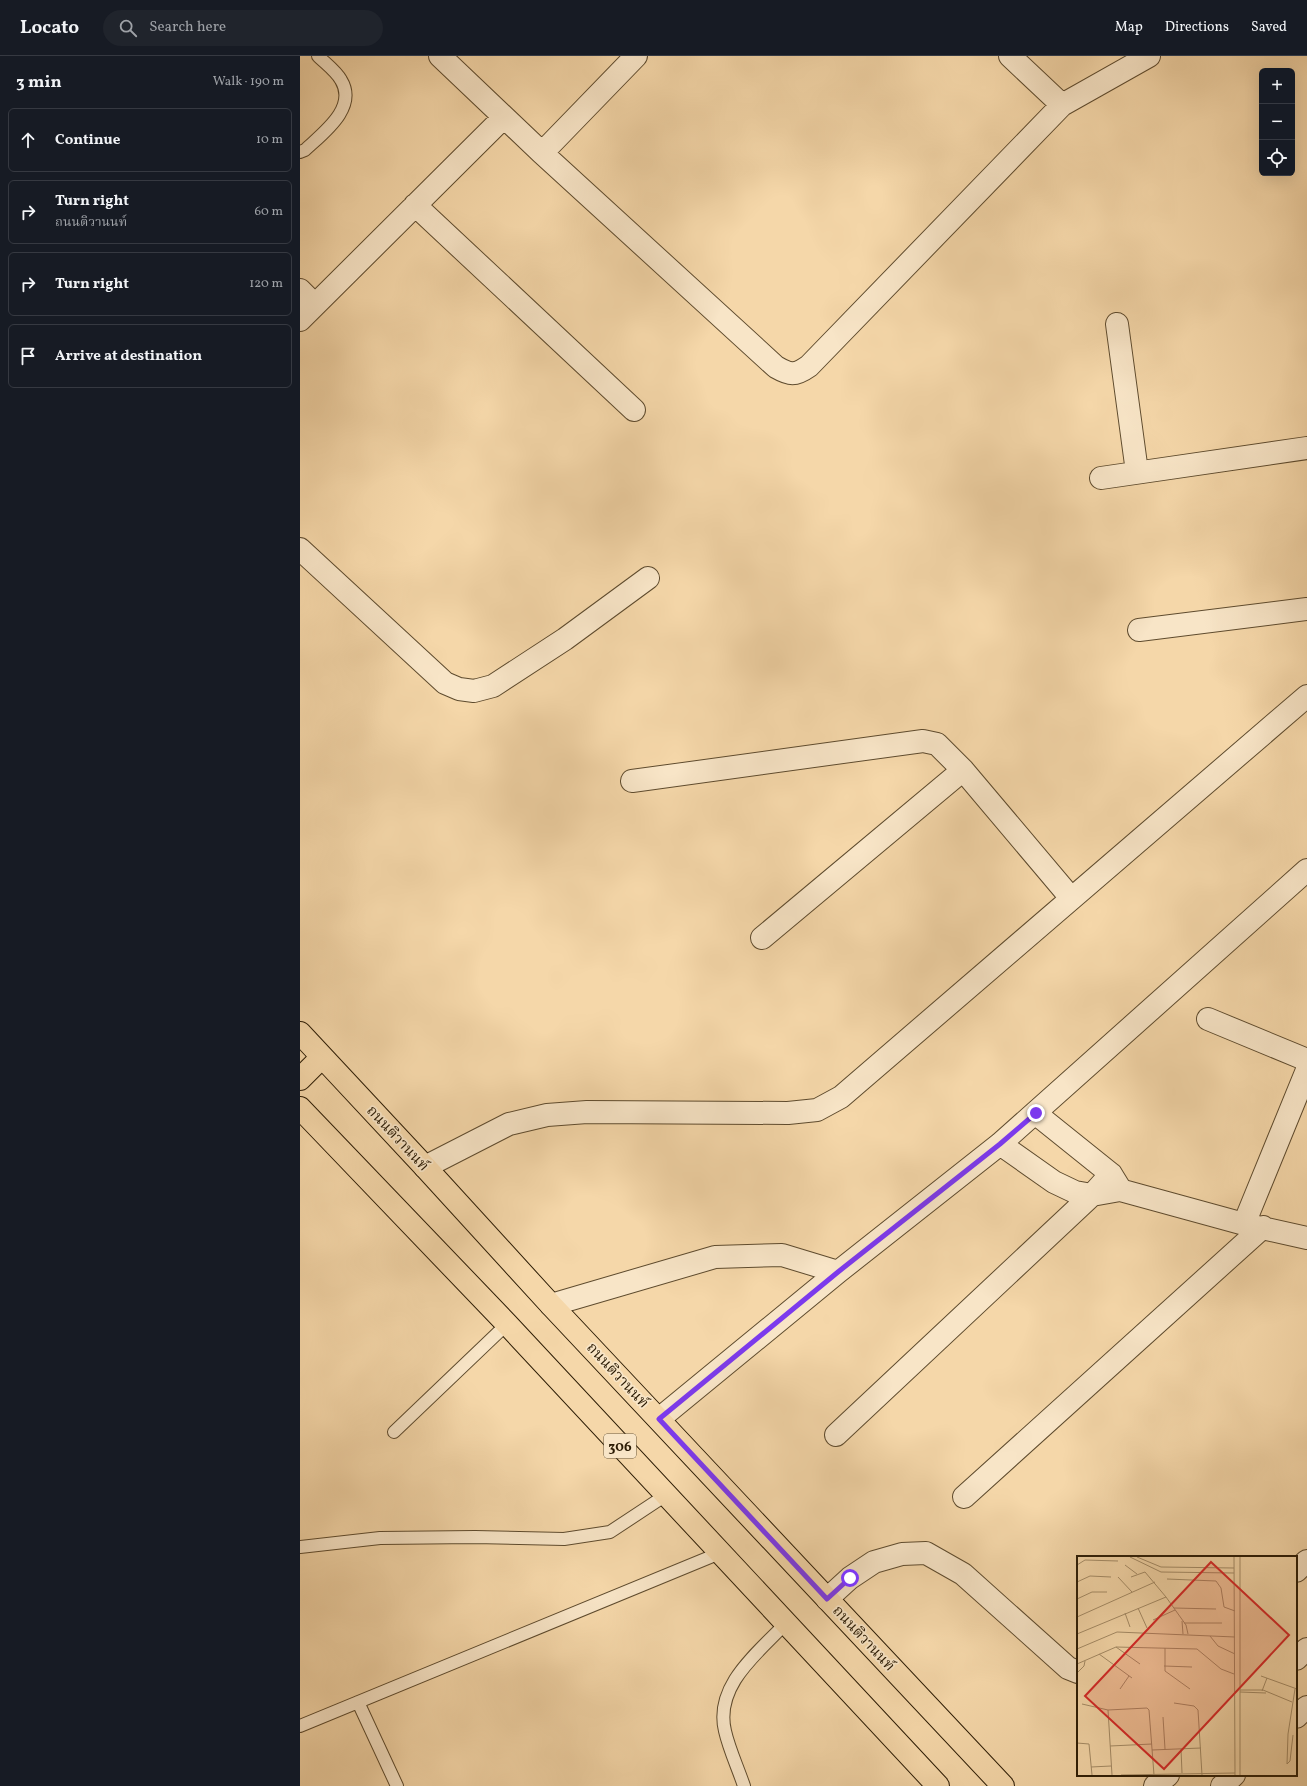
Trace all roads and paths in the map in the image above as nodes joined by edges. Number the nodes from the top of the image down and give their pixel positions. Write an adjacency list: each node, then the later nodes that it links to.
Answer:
1 (318, 56): 8 (lane)
2 (440, 56): 7 (street)
3 (636, 56): 9 (street)
4 (1010, 56): 6 (street)
5 (1149, 56): 6 (street)
6 (1062, 106): 9 (street)
7 (504, 117): 9 (street); 10 (street)
8 (300, 152)
9 (542, 153)
10 (415, 205): 11 (street); 13 (street)
11 (305, 305)
12 (1117, 324): 15 (street)
13 (634, 410)
14 (1307, 448): 15 (street)
15 (1137, 472): 16 (street)
16 (1101, 478)
17 (300, 549): 18 (street)
18 (648, 578)
19 (1307, 609): 20 (street)
20 (1139, 630)
21 (1307, 696): 25 (street)
22 (963, 770): 23 (street); 25 (street); 26 (street)
23 (632, 781)
24 (1307, 870): 34 (street)
25 (1070, 898): 36 (street)
26 (762, 938)
27 (1208, 1019): 30 (street)
28 (300, 1034): 29 (main road, ถนนติวานนท์)
29 (322, 1057): 32 (main road); 36 (main road, ถนนติวานนท์)
30 (1307, 1060)
31 (1307, 1070): 39 (street)
32 (300, 1079)
33 (300, 1108): 43 (main road, 306)
34 (1036, 1113): 35 (street); 37 (street)
35 (1000, 1144): 38 (street); 41 (street)
36 (426, 1167): 42 (main road, ถนนติวานนท์)
37 (1116, 1182): 38 (street); 39 (street)
38 (1092, 1196): 46 (street)
39 (1254, 1226): 40 (street); 48 (street)
40 (1307, 1238)
41 (838, 1272): 42 (street); 44 (street)
42 (551, 1305): 44 (main road, ถนนติวานนท์)
43 (507, 1324): 45 (lane); 47 (main road, 306)
44 (659, 1419): 53 (main road, ถนนติวานนท์)
45 (394, 1432)
46 (836, 1435)
47 (666, 1495): 49 (lane); 50 (main road, 306)
48 (964, 1497)
49 (300, 1547)
50 (720, 1553): 54 (main road, 306); 58 (lane)
51 (1307, 1561): 52 (street)
52 (1297, 1569)
53 (827, 1599): 57 (street); 67 (main road, ถนนติวานนท์)
54 (786, 1623): 65 (lane); 66 (main road, 306)
55 (1307, 1649): 56 (street)
56 (1297, 1658)
57 (1077, 1672)
58 (358, 1702): 61 (lane); 64 (lane)
59 (1307, 1707): 60 (street)
60 (1297, 1716)
61 (300, 1726)
62 (1167, 1776): 68 (street)
63 (1233, 1776): 69 (street)
64 (397, 1786)
65 (744, 1786)
66 (938, 1786)
67 (1003, 1786)
68 (1155, 1786)
69 (1222, 1786)

